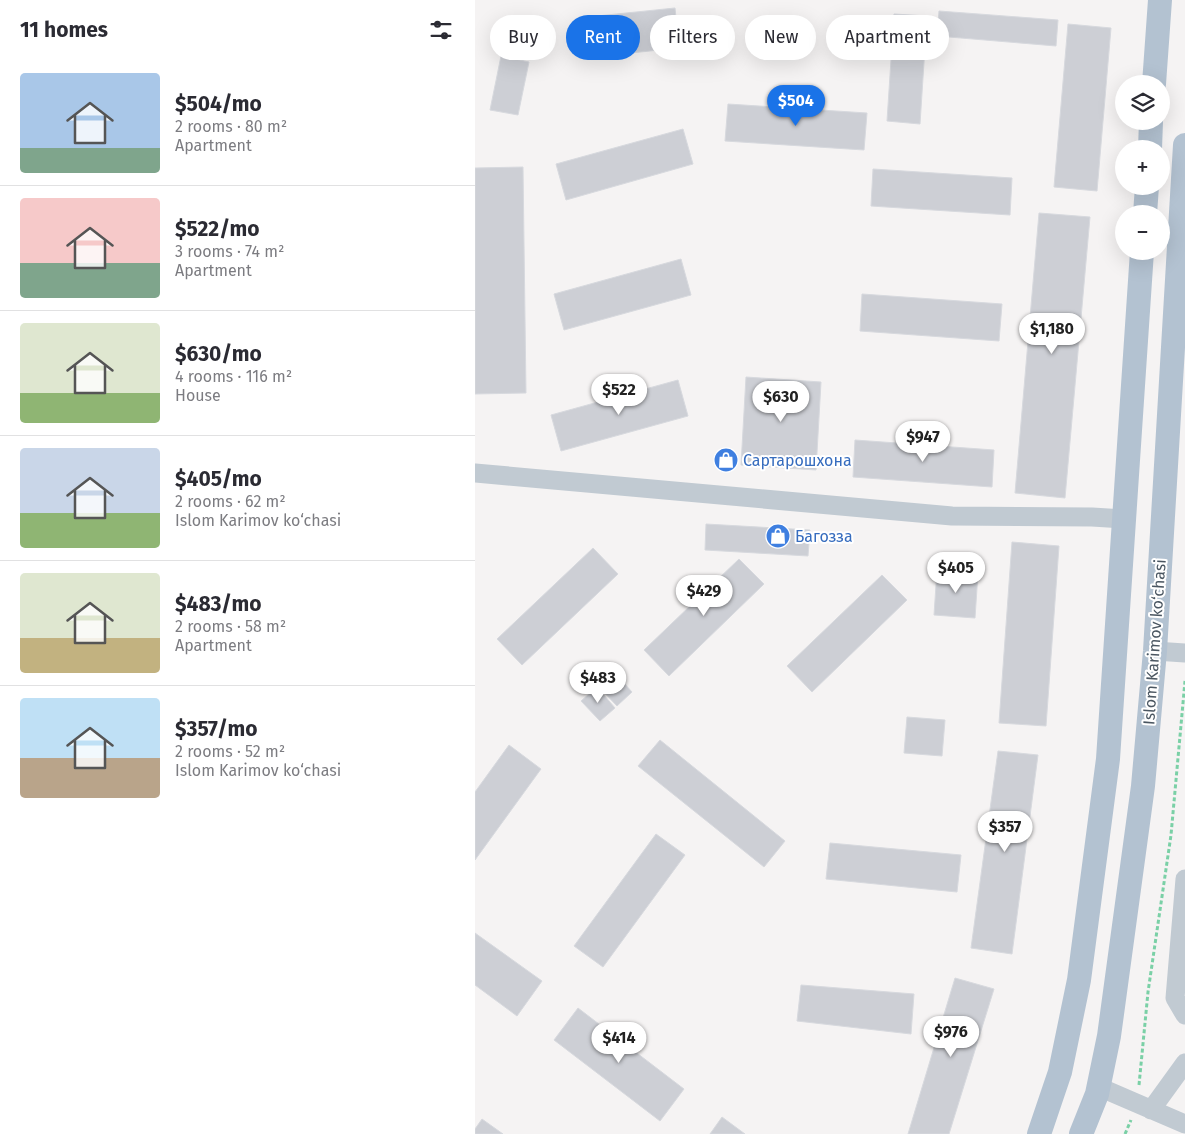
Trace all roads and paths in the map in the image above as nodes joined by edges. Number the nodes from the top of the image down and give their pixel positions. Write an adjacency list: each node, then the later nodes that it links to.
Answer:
1 (1160, 0): 2 (main road)
2 (1155, 75)
3 (1185, 145): 7 (main road, Islom Karimov ko‘chasi)
4 (1141, 260): 6 (main road)
5 (475, 473): 6 (street)
6 (1124, 519): 10 (main road)
7 (1155, 651): 8 (street); 11 (main road, Islom Karimov ko‘chasi)
8 (1185, 653)
9 (1185, 681): 16 (path)
10 (1108, 758): 11 (main road); 18 (main road)
11 (1145, 762): 15 (main road, Islom Karimov ko‘chasi)
12 (1185, 879): 13 (street)
13 (1185, 1015)
14 (1185, 1063): 16 (street)
15 (1099, 1087): 16 (street); 19 (main road, Islom Karimov ko‘chasi)
16 (1144, 1107): 17 (street); 20 (path)
17 (1185, 1124)
18 (1039, 1134)
19 (1081, 1134)
20 (1125, 1134)

